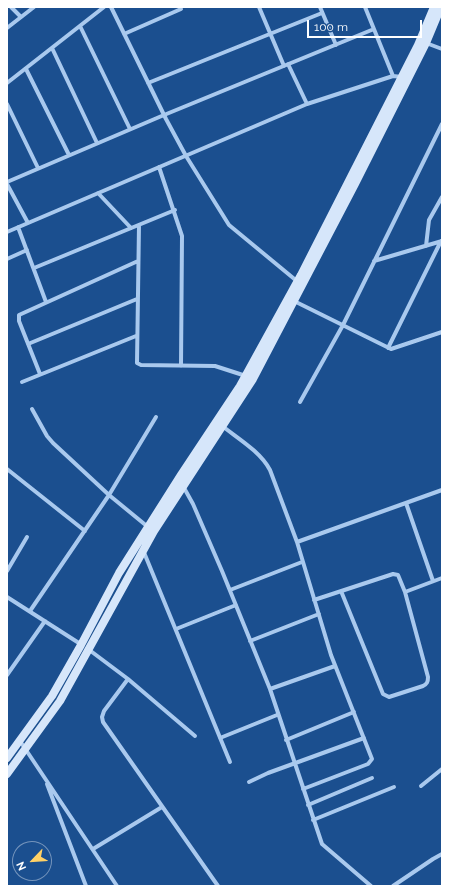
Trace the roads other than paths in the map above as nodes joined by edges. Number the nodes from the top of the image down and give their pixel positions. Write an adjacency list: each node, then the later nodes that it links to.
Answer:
1 (11, 7): 12 (street)
2 (34, 7): 12 (street)
3 (104, 7): 13 (street)
4 (111, 7): 16 (street)
5 (259, 7): 17 (street)
6 (320, 7): 11 (street)
7 (365, 7): 15 (street)
8 (434, 7): 18 (street)
9 (442, 7): 18 (street)
10 (181, 10): 16 (street)
11 (322, 13): 17 (street); 19 (street)
12 (21, 17): 14 (street)
13 (80, 26): 20 (street); 32 (street)
14 (7, 28)
15 (374, 29): 19 (street); 24 (street)
16 (124, 34): 26 (street)
17 (270, 34): 22 (street); 26 (street)
18 (423, 42): 21 (street); 25 (street)
19 (336, 45): 22 (street)
20 (52, 48): 23 (street); 33 (street)
21 (442, 49)
22 (286, 65): 29 (street); 30 (street)
23 (26, 69): 27 (street); 34 (street)
24 (393, 76): 25 (street); 29 (street)
25 (405, 77): 54 (street)
26 (148, 83): 30 (street)
27 (7, 84)
28 (7, 104): 37 (street)
29 (307, 104): 35 (street)
30 (164, 115): 32 (street); 35 (street)
31 (442, 126): 52 (street)
32 (130, 129): 33 (street)
33 (97, 143): 34 (street)
34 (69, 155): 37 (street)
35 (186, 156): 36 (street); 54 (street)
36 (159, 167): 39 (street); 41 (street)
37 (38, 168): 38 (street)
38 (7, 183): 42 (street)
39 (98, 193): 42 (street); 45 (street)
40 (441, 199): 48 (street)
41 (174, 210): 43 (street); 63 (street)
42 (28, 223): 44 (street)
43 (139, 225): 45 (street); 51 (street)
44 (18, 227): 46 (street); 49 (street)
45 (131, 228): 53 (street)
46 (7, 232)
47 (441, 241): 48 (street); 62 (street)
48 (426, 246): 52 (street)
49 (27, 250): 50 (street); 53 (street)
50 (7, 259)
51 (138, 261): 55 (street); 57 (street)
52 (374, 262): 58 (street)
53 (34, 268): 57 (street)
54 (300, 283): 56 (street)
55 (137, 299): 60 (street); 61 (street)
56 (291, 299): 58 (street); 65 (street)
57 (46, 302): 61 (street)
58 (343, 325): 62 (street); 67 (street)
59 (442, 332): 62 (street)
60 (136, 336): 63 (street); 64 (street)
61 (28, 344): 64 (street)
62 (388, 348)
63 (181, 366): 65 (street)
64 (40, 374): 66 (street)
65 (249, 379): 70 (street)
66 (22, 382)
67 (300, 402)
68 (32, 409): 75 (street)
69 (156, 417): 75 (street)
70 (219, 424): 72 (street); 73 (street); 81 (street)
71 (7, 469): 78 (street)
72 (178, 479): 73 (street); 77 (street)
73 (184, 486): 82 (street); 87 (street)
74 (442, 490): 76 (street)
75 (109, 495): 77 (street); 78 (street)
76 (406, 502): 81 (street); 86 (street)
77 (148, 527): 80 (street)
78 (85, 531): 93 (street)
79 (27, 537): 84 (street)
80 (140, 540): 82 (street); 98 (street)
81 (297, 542): 83 (street)
82 (144, 550): 96 (street); 99 (street)
83 (302, 562): 87 (street); 91 (street)
84 (7, 571)
85 (442, 578): 86 (street)
86 (433, 581): 89 (street)
87 (230, 590): 92 (street)
88 (341, 591): 89 (street); 89 (street); 91 (street)
89 (405, 592)
90 (7, 597): 93 (street)
91 (314, 600): 94 (street)
92 (236, 605): 96 (street); 97 (street)
93 (30, 611): 95 (street)
94 (319, 614): 97 (street); 100 (street)
95 (45, 621): 98 (street); 101 (street)
96 (176, 629): 107 (street)
97 (250, 641): 103 (street)
98 (81, 645): 99 (street); 110 (street)
99 (89, 650): 102 (street); 111 (street)
100 (335, 666): 103 (street); 104 (street)
101 (7, 675)
102 (128, 679): 106 (street); 124 (street)
103 (270, 689): 105 (street)
104 (354, 712): 108 (street); 109 (street)
105 (277, 714): 107 (street); 109 (street)
106 (195, 736)
107 (220, 738): 113 (street)
108 (364, 738): 114 (street); 122 (street)
109 (286, 740): 114 (street)
110 (20, 741): 111 (street); 112 (street)
111 (26, 749): 116 (street); 117 (street)
112 (7, 758)
113 (230, 762)
114 (294, 763): 119 (street); 122 (street)
115 (442, 769): 120 (street)
116 (7, 774)
117 (44, 776): 126 (street); 128 (street)
118 (372, 778): 123 (street)
119 (249, 782)
120 (421, 786)
121 (394, 787): 125 (street)
122 (303, 790): 123 (street)
123 (308, 804): 125 (street)
124 (162, 807): 126 (street); 130 (street)
125 (313, 820): 131 (street)
126 (93, 849): 129 (street)
127 (442, 854): 132 (street)
128 (86, 886)
129 (117, 886)
130 (218, 886)
131 (371, 886)
132 (393, 886)

